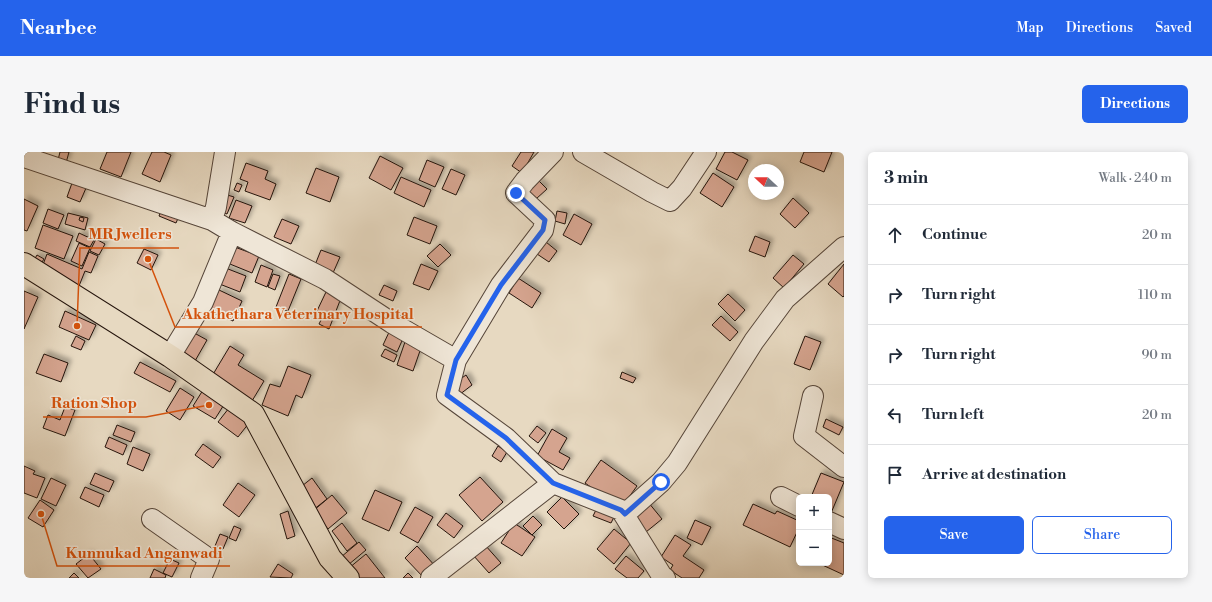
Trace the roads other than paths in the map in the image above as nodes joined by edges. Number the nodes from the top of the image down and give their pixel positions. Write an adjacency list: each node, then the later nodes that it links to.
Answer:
1 (225, 152): 6 (street)
2 (554, 152): 11 (street)
3 (583, 152): 4 (street)
4 (706, 152)
5 (24, 157): 6 (street)
6 (212, 220): 7 (street)
7 (232, 232): 10 (street); 11 (street)
8 (844, 247): 17 (street)
9 (24, 264): 10 (main road)
10 (170, 356): 22 (main road)
11 (456, 360): 14 (street)
12 (813, 396): 13 (street)
13 (844, 467)
14 (553, 483): 17 (street); 23 (street)
15 (781, 497): 16 (street)
16 (796, 504)
17 (625, 514): 24 (street)
18 (152, 519): 21 (street)
19 (832, 524): 20 (street)
20 (844, 530)
21 (201, 578)
22 (348, 578)
23 (432, 578)
24 (665, 578)

